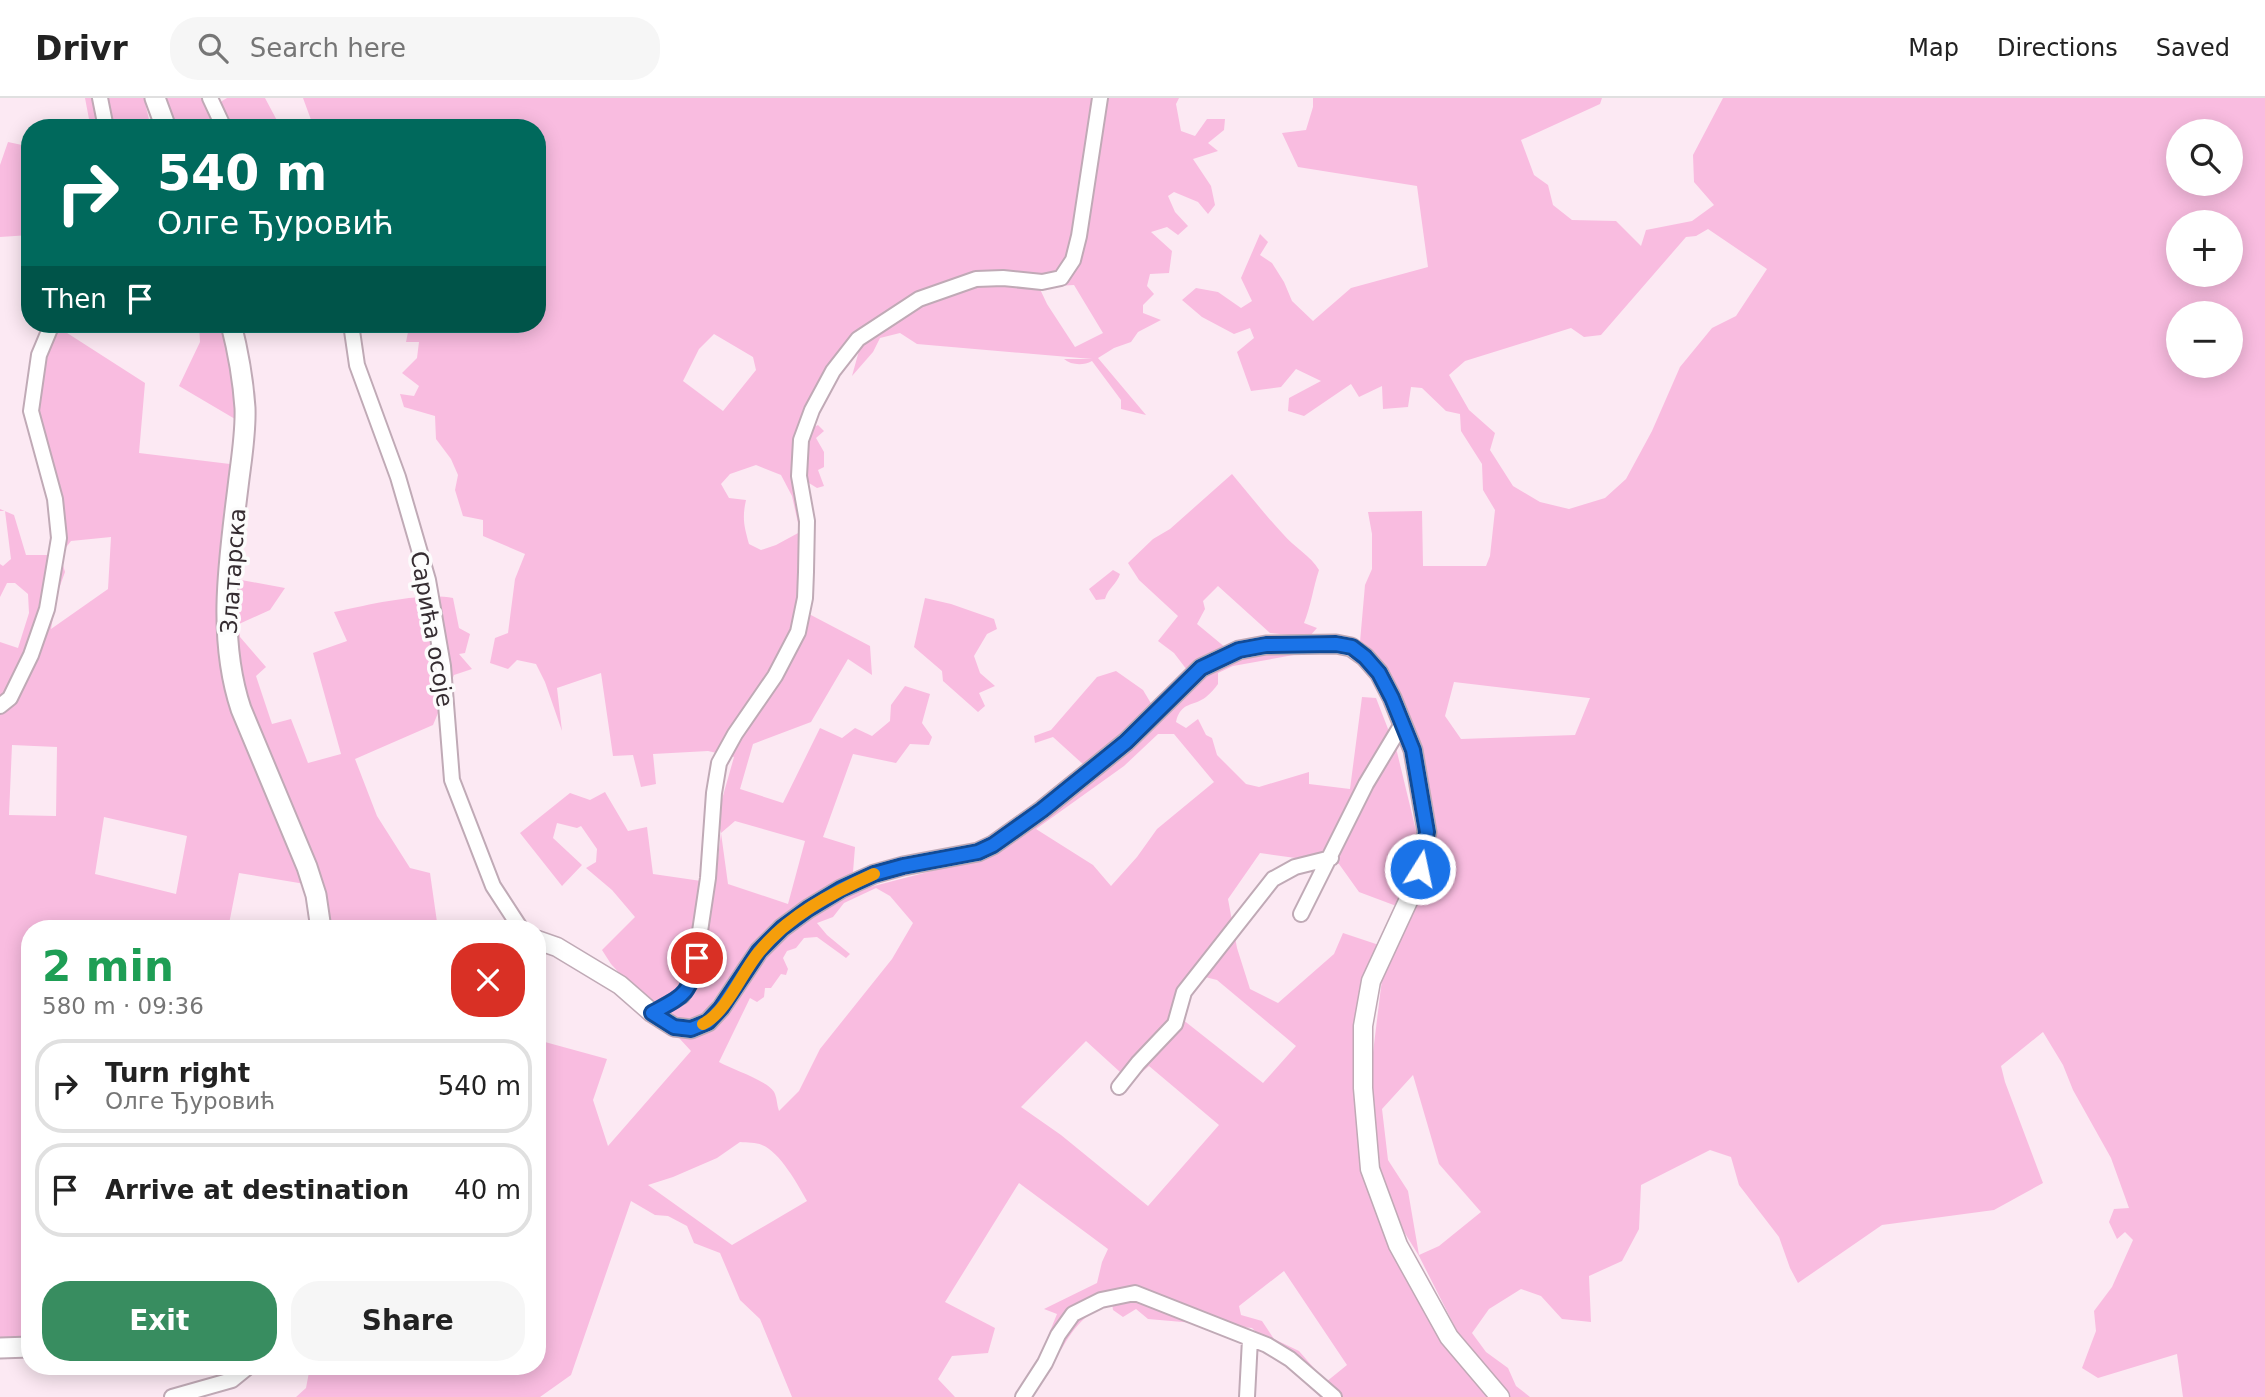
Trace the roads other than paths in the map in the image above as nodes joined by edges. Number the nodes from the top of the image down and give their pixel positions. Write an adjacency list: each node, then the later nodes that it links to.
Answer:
1 (100, 98): 5 (street)
2 (155, 98): 6 (main road)
3 (210, 98): 7 (street)
4 (1100, 98): 18 (street)
5 (106, 119)
6 (163, 119)
7 (220, 119)
8 (48, 333): 11 (street)
9 (233, 333): 15 (main road, Златарска)
10 (352, 333): 16 (street, Сарића осоје)
11 (0, 706)
12 (1402, 724): 13 (street); 18 (street); 28 (street)
13 (1331, 858): 14 (street); 19 (street)
14 (1301, 914)
15 (320, 920)
16 (515, 920)
17 (546, 943): 18 (street)
18 (652, 1013)
19 (1119, 1087)
20 (1250, 1339): 25 (street); 26 (street); 27 (street)
21 (21, 1347): 22 (main road)
22 (0, 1348)
23 (238, 1375): 24 (street)
24 (173, 1397)
25 (1023, 1397)
26 (1247, 1397)
27 (1334, 1397)
28 (1500, 1397)

